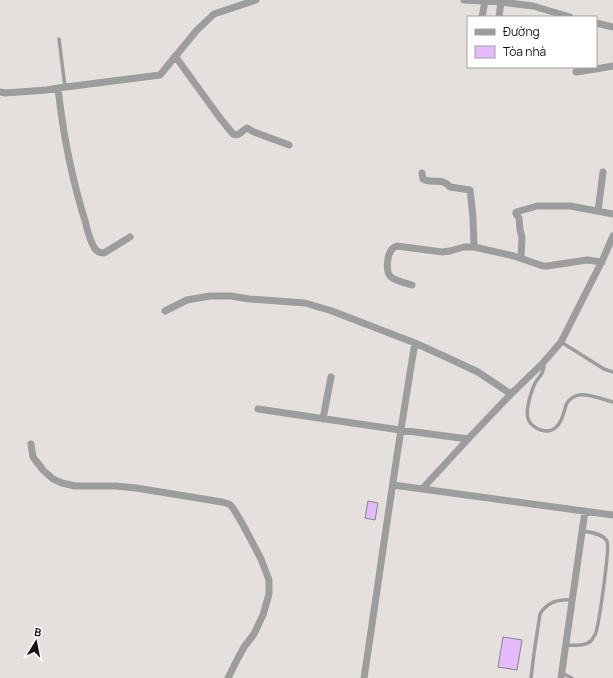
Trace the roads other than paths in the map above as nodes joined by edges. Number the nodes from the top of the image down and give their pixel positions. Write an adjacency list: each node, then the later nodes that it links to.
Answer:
1 (256, 0): 12 (street)
2 (464, 0): 3 (street)
3 (474, 0): 4 (street)
4 (485, 1): 5 (street); 6 (street)
5 (501, 2): 7 (street); 8 (street)
6 (482, 16)
7 (499, 16)
8 (567, 16)
9 (597, 23): 10 (street)
10 (613, 27)
11 (59, 39): 15 (lane)
12 (175, 56): 15 (street); 17 (street)
13 (613, 66): 14 (street)
14 (576, 72)
15 (62, 88): 16 (street); 23 (street)
16 (0, 92)
17 (289, 144)
18 (603, 172): 20 (street)
19 (422, 173): 24 (street)
20 (598, 211): 21 (street); 25 (street)
21 (613, 214)
22 (613, 236): 26 (street)
23 (130, 237)
24 (474, 247): 25 (street); 27 (street)
25 (521, 258): 26 (street)
26 (602, 262): 29 (street)
27 (412, 285)
28 (165, 311): 30 (street)
29 (561, 342): 31 (street); 32 (lane)
30 (415, 343): 34 (street); 38 (street)
31 (542, 364): 34 (street); 35 (lane)
32 (613, 372)
33 (331, 377): 37 (street)
34 (511, 394): 39 (street)
35 (613, 402)
36 (258, 409): 37 (street)
37 (323, 418): 38 (street)
38 (400, 430): 39 (street); 41 (street)
39 (468, 439): 42 (street)
40 (31, 444): 49 (street)
41 (393, 484): 42 (street); 50 (street)
42 (423, 488): 43 (street)
43 (584, 511): 44 (street); 45 (street)
44 (613, 515)
45 (582, 531): 46 (street); 47 (lane)
46 (572, 600): 47 (street); 51 (lane)
47 (566, 644): 48 (street)
48 (561, 676): 52 (lane)
49 (228, 678)
50 (364, 678)
51 (531, 678)
52 (572, 678)

